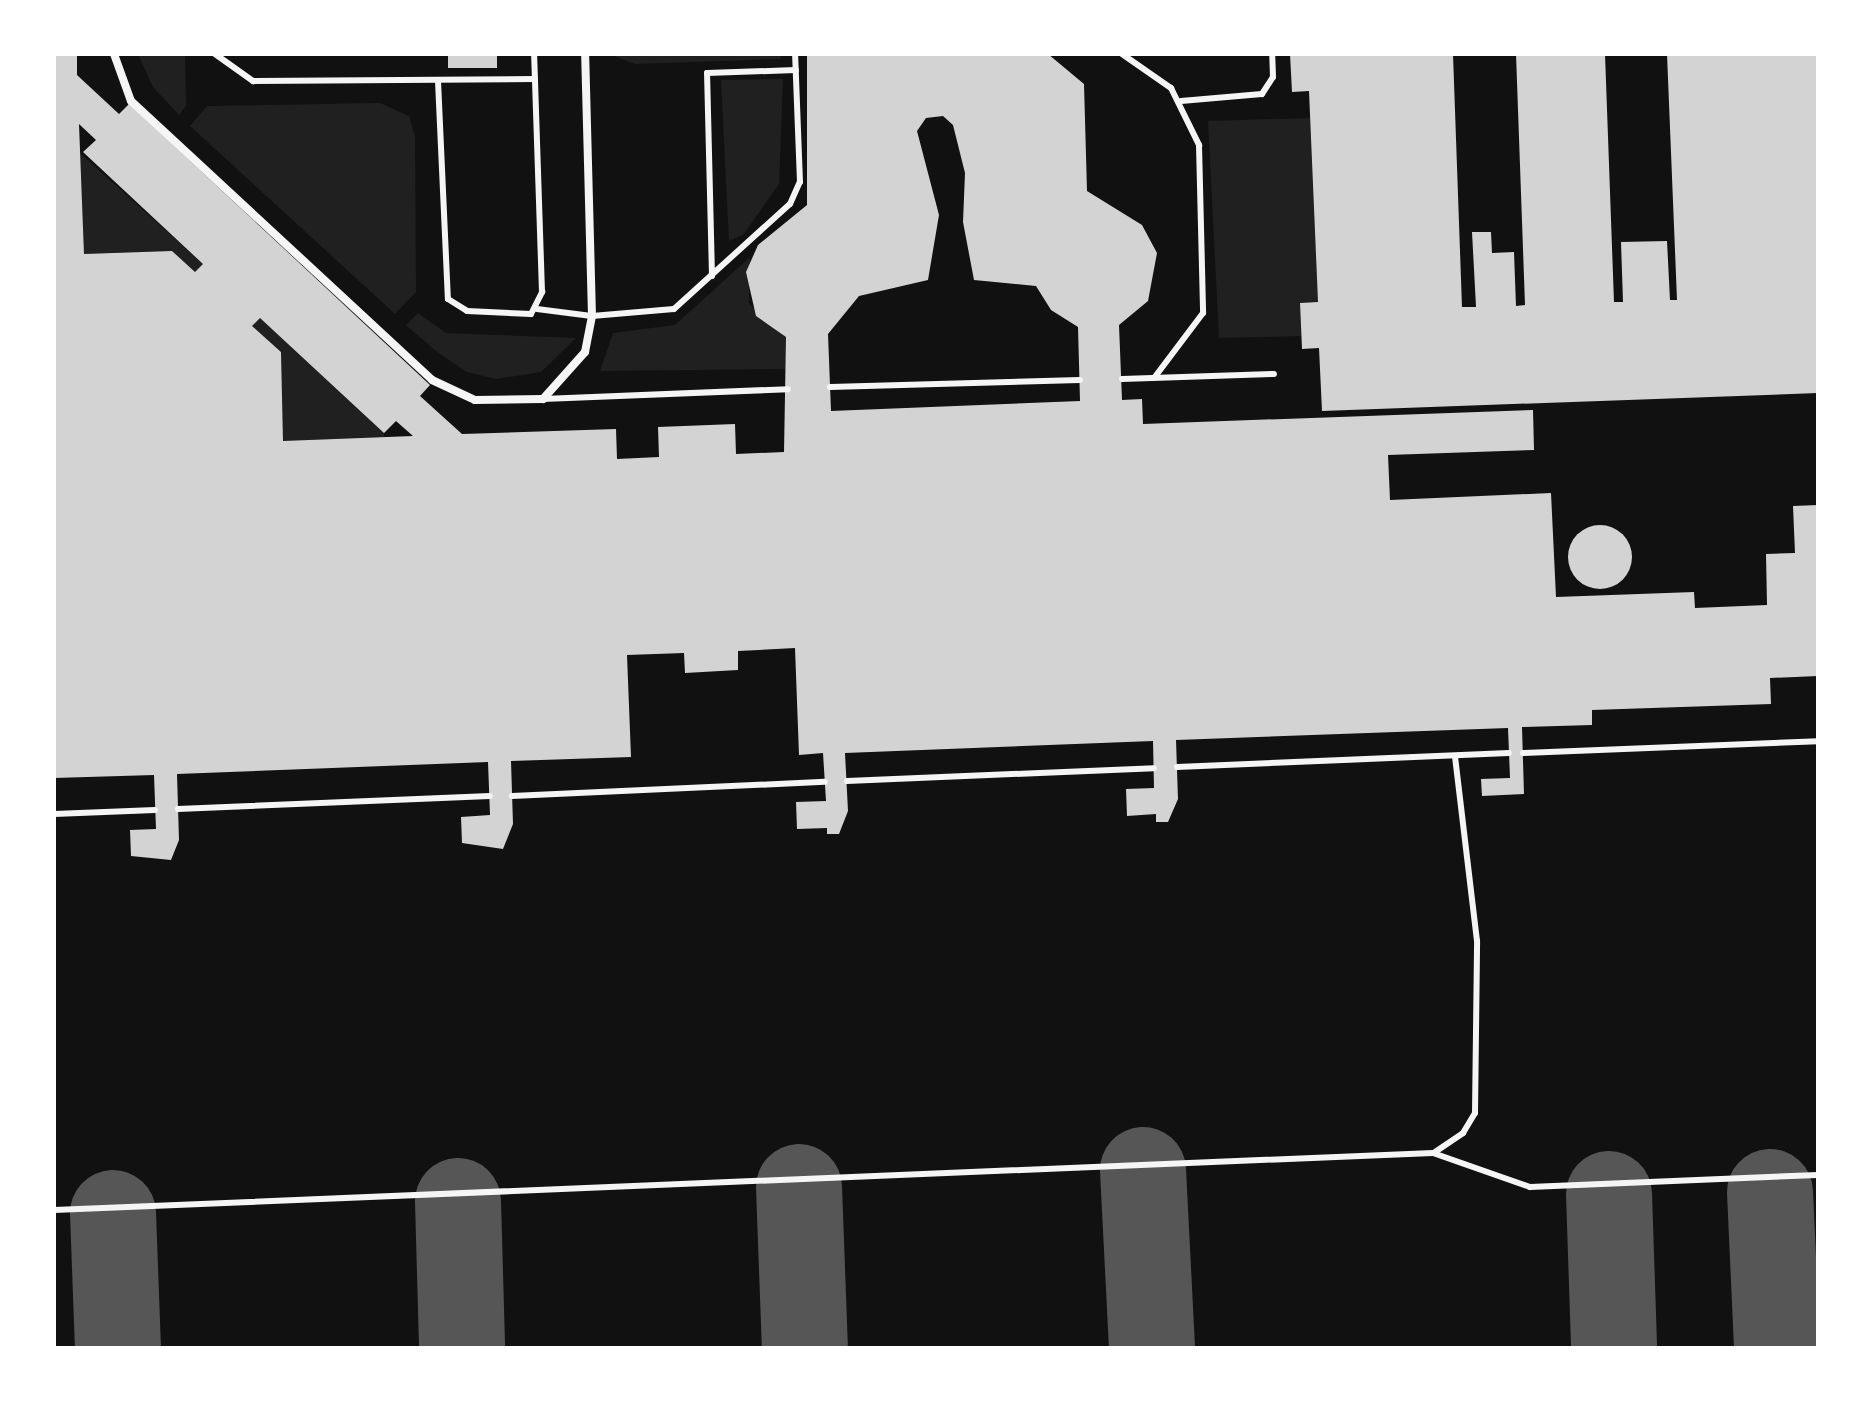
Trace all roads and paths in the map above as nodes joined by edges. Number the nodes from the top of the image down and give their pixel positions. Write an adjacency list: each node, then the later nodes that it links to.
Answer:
1 (114, 54): 21 (street)
2 (215, 54): 10 (lane)
3 (534, 54): 9 (lane)
4 (585, 54): 14 (street)
5 (795, 54): 8 (lane)
6 (1122, 54): 11 (lane)
7 (1272, 54): 11 (lane)
8 (796, 70): 12 (lane); 12 (lane)
9 (535, 79): 10 (lane); 13 (lane)
10 (438, 81): 13 (lane)
11 (1181, 101): 16 (lane)
12 (712, 276): 14 (lane)
13 (537, 309): 14 (lane)
14 (592, 316): 21 (street)
15 (1274, 374): 16 (lane)
16 (1154, 378): 17 (lane)
17 (1122, 379)
18 (1080, 380): 19 (lane)
19 (830, 387)
20 (788, 389): 21 (lane)
21 (543, 399)
22 (1818, 741): 24 (lane)
23 (1509, 753): 25 (lane)
24 (1523, 753)
25 (1455, 756): 26 (lane); 35 (lane)
26 (1177, 767)
27 (1154, 768): 28 (lane)
28 (847, 781)
29 (825, 782): 31 (lane)
30 (490, 796): 32 (lane)
31 (512, 796)
32 (178, 809)
33 (155, 810): 34 (lane)
34 (54, 814)
35 (1433, 1153): 36 (lane); 37 (lane)
36 (1818, 1175)
37 (54, 1210)

